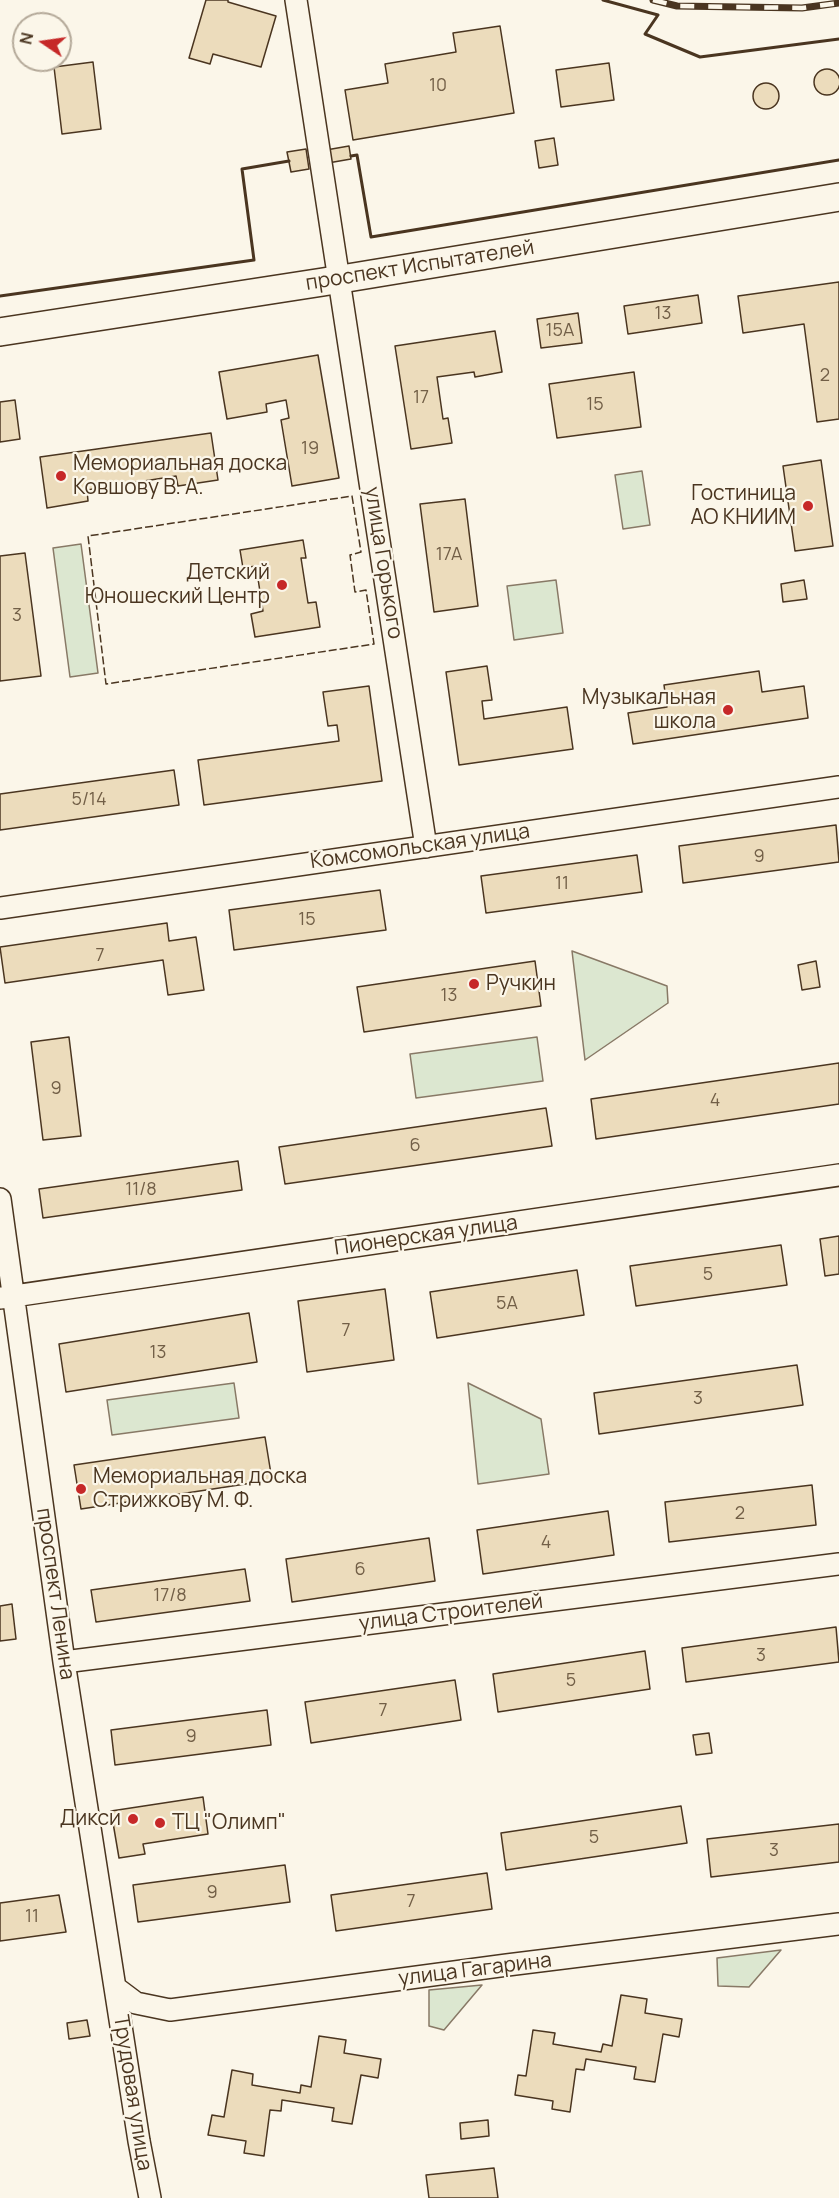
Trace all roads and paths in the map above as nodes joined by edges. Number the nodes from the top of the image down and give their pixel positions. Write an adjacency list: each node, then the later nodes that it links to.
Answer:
1 (296, 0): 3 (street, улица Горького)
2 (839, 197): 3 (main road, проспект Испытателей)
3 (339, 280): 4 (main road, проспект Испытателей); 6 (street, улица Горького)
4 (0, 332)
5 (839, 787): 6 (street, Комсомольская улица)
6 (426, 847): 7 (street, Комсомольская улица)
7 (0, 908)
8 (839, 1175): 10 (street, Пионерская улица)
9 (0, 1199): 10 (street, проспект Ленина)
10 (6, 1298): 12 (street, проспект Ленина)
11 (839, 1564): 12 (street, улица Строителей)
12 (64, 1662): 14 (street, проспект Ленина)
13 (839, 1924): 14 (street, улица Гагарина)
14 (116, 1988): 15 (street, Трудовая улица)
15 (150, 2198)

